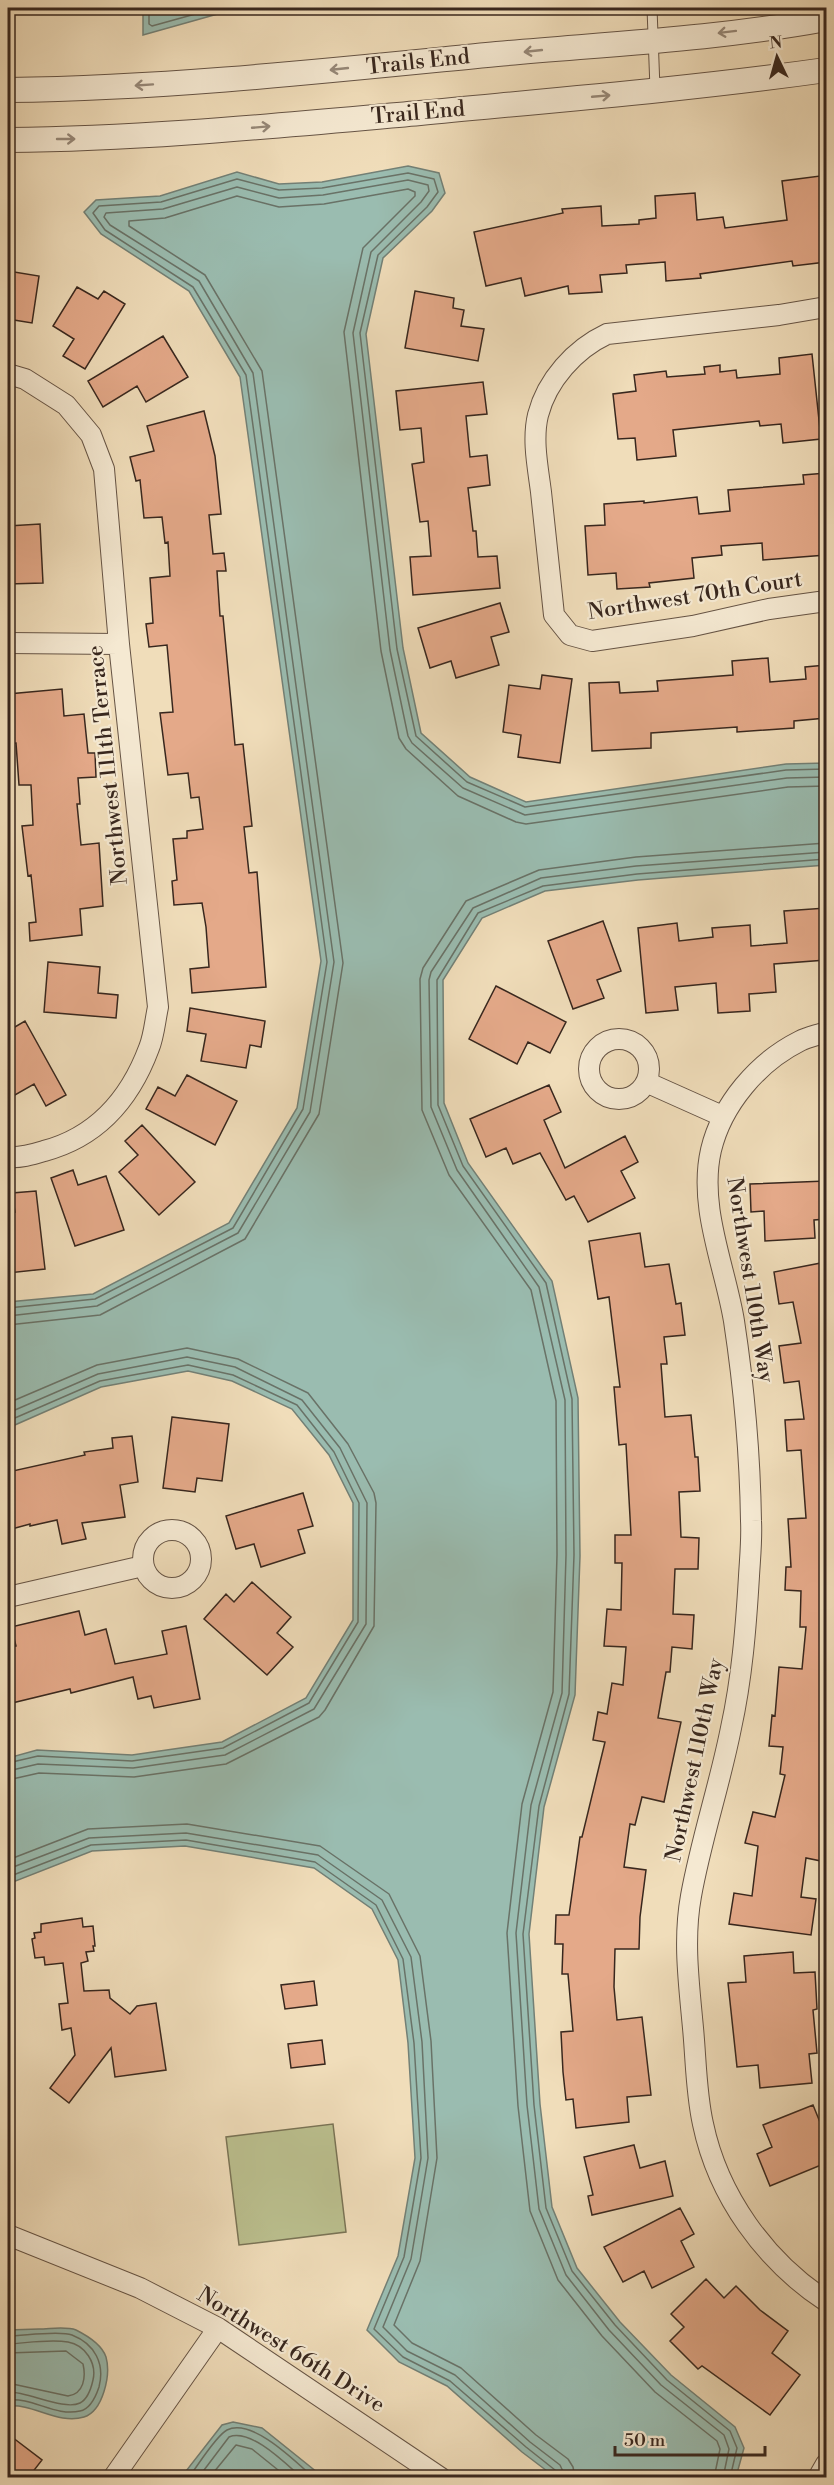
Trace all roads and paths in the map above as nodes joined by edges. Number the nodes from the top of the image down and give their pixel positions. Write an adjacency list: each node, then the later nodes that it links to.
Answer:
1 (652, 8): 3 (lane)
2 (826, 19): 3 (street, Trails End, one-way to 3)
3 (654, 41): 5 (street, Trails End, one-way to 5); 6 (lane)
4 (826, 70): 6 (street, Trail End)
5 (8, 90)
6 (655, 91): 7 (street, Trail End, one-way to 6)
7 (8, 140)
8 (826, 307): 10 (street, Northwest 70th Court)
9 (8, 374): 12 (street, Northwest 111th Terrace)
10 (826, 601)
11 (8, 643): 12 (street)
12 (119, 644): 16 (street, Northwest 111th Terrace)
13 (826, 1032): 15 (street, Northwest 110th Way)
14 (646, 1082): 15 (street)
15 (723, 1116): 20 (street, Northwest 110th Way)
16 (8, 1157)
17 (143, 1566): 18 (street)
18 (8, 1597)
19 (8, 2235): 21 (street, Northwest 66th Drive)
20 (826, 2301)
21 (218, 2328): 23 (street); 24 (street, Northwest 66th Drive)
22 (826, 2464): 25 (street)
23 (113, 2478)
24 (441, 2478)
25 (818, 2478)

